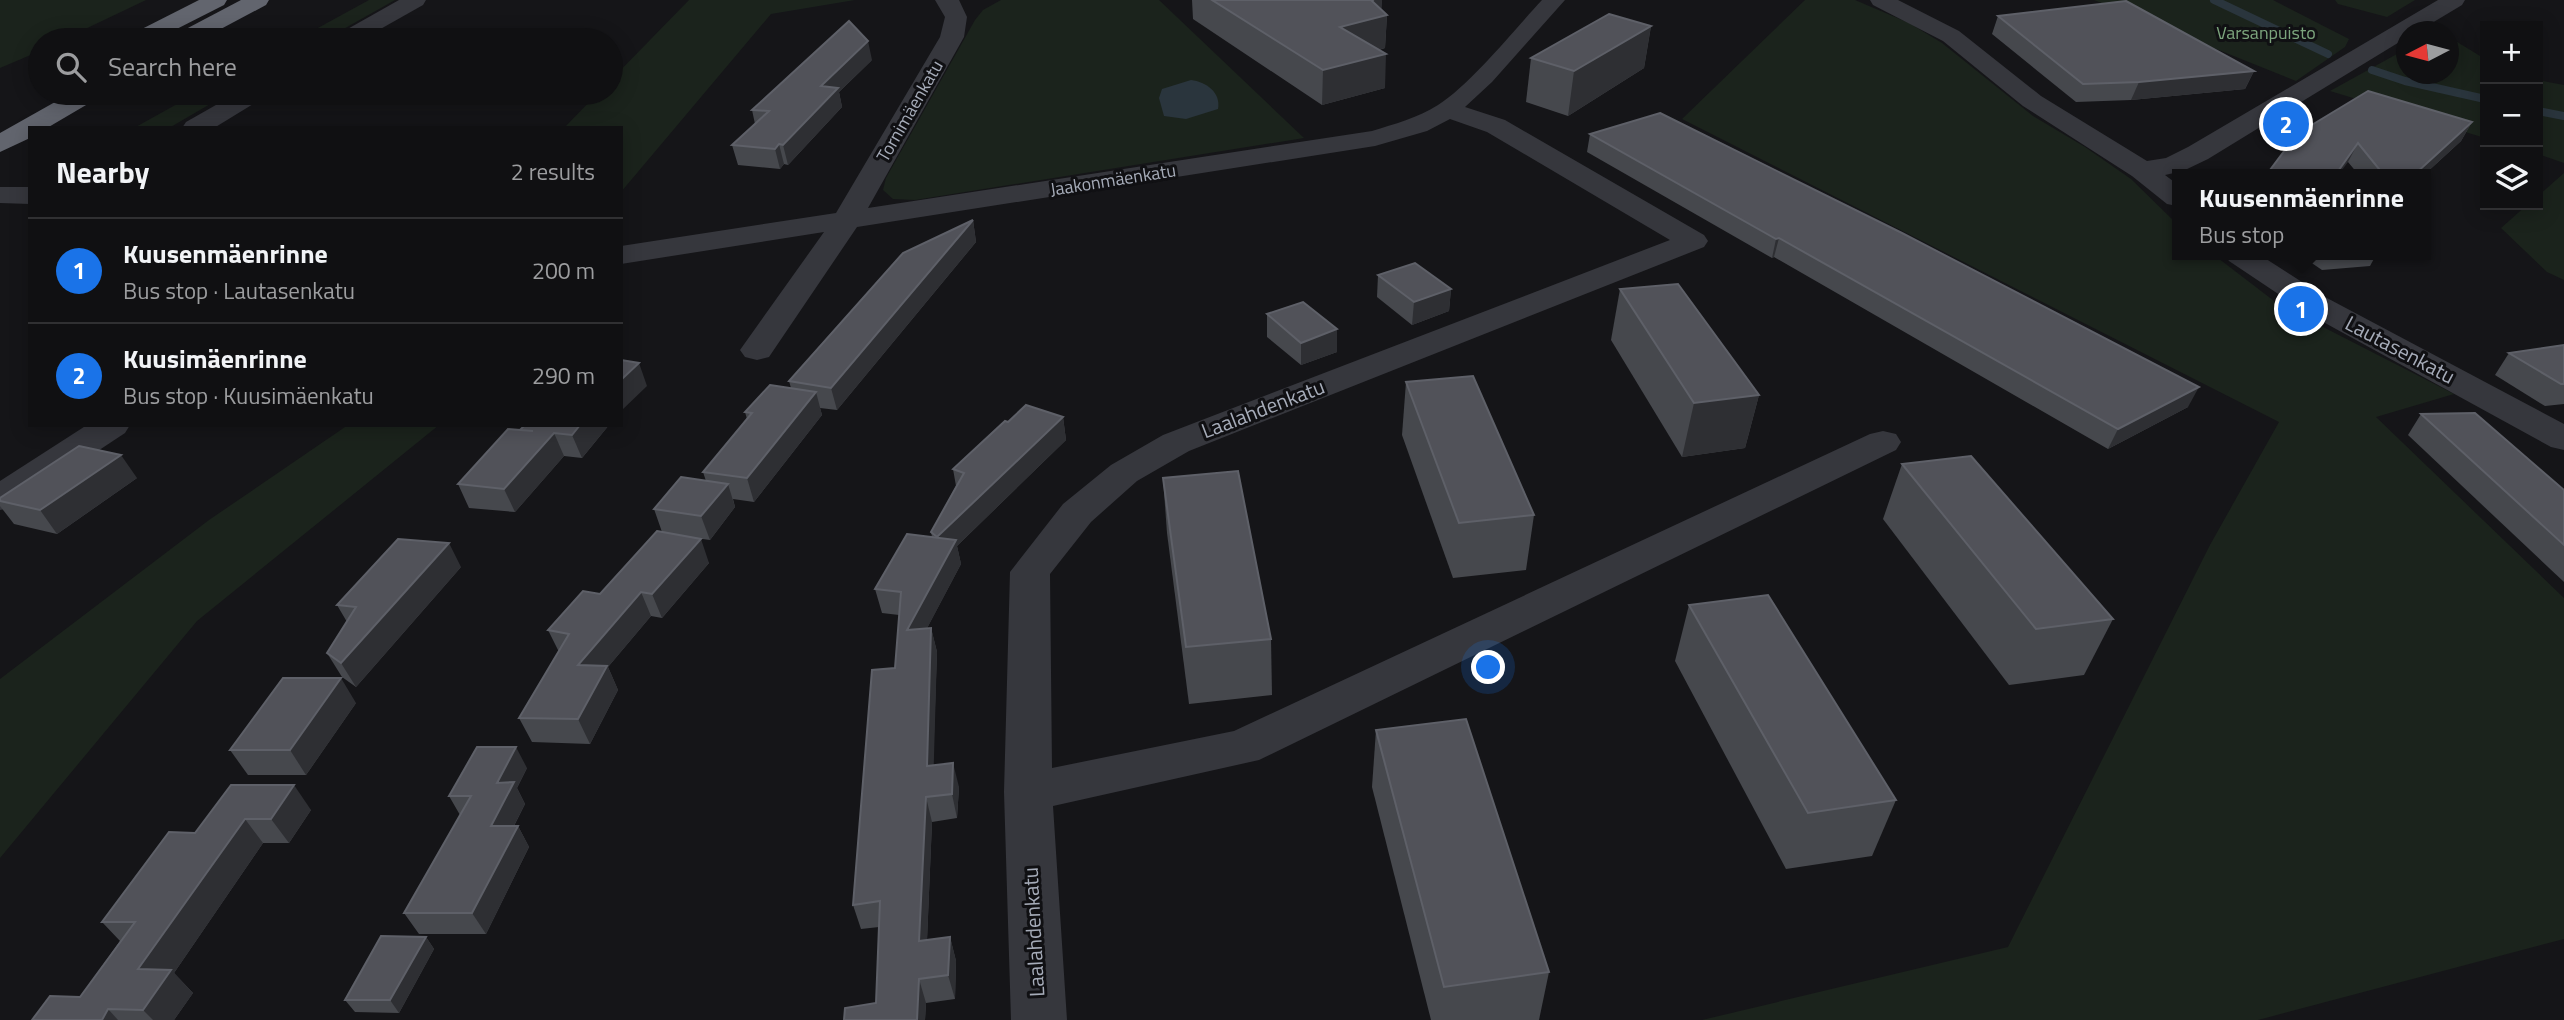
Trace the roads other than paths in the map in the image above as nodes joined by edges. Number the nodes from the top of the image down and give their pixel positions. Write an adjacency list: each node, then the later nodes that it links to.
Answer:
1 (216, 0): 8 (highway)
2 (258, 0): 9 (highway)
3 (415, 0): 10 (street)
4 (1554, 0): 14 (street, Jaakonmäenkatu)
5 (1881, 0): 20 (street)
6 (2454, 0): 20 (street)
7 (951, 1): 24 (street, Tornimäenkatu)
8 (161, 28)
9 (206, 28)
10 (366, 28)
11 (28, 101): 15 (highway)
12 (68, 105): 16 (highway)
13 (234, 105): 17 (street)
14 (1448, 110): 24 (street, Jaakonmäenkatu); 32 (street, Laalahdenkatu)
15 (0, 117)
16 (31, 126)
17 (198, 126)
18 (28, 128): 19 (highway)
19 (0, 144)
20 (2142, 170): 21 (street)
21 (2172, 194)
22 (0, 195): 23 (street)
23 (28, 196)
24 (845, 221): 25 (street, Jaakonmäenkatu); 27 (street)
25 (623, 256)
26 (2248, 260): 29 (street, Lautasenkatu)
27 (757, 350)
28 (109, 427): 31 (street)
29 (2564, 439)
30 (1883, 442): 32 (street)
31 (0, 498)
32 (1028, 792): 33 (street, Laalahdenkatu)
33 (1039, 1020)

